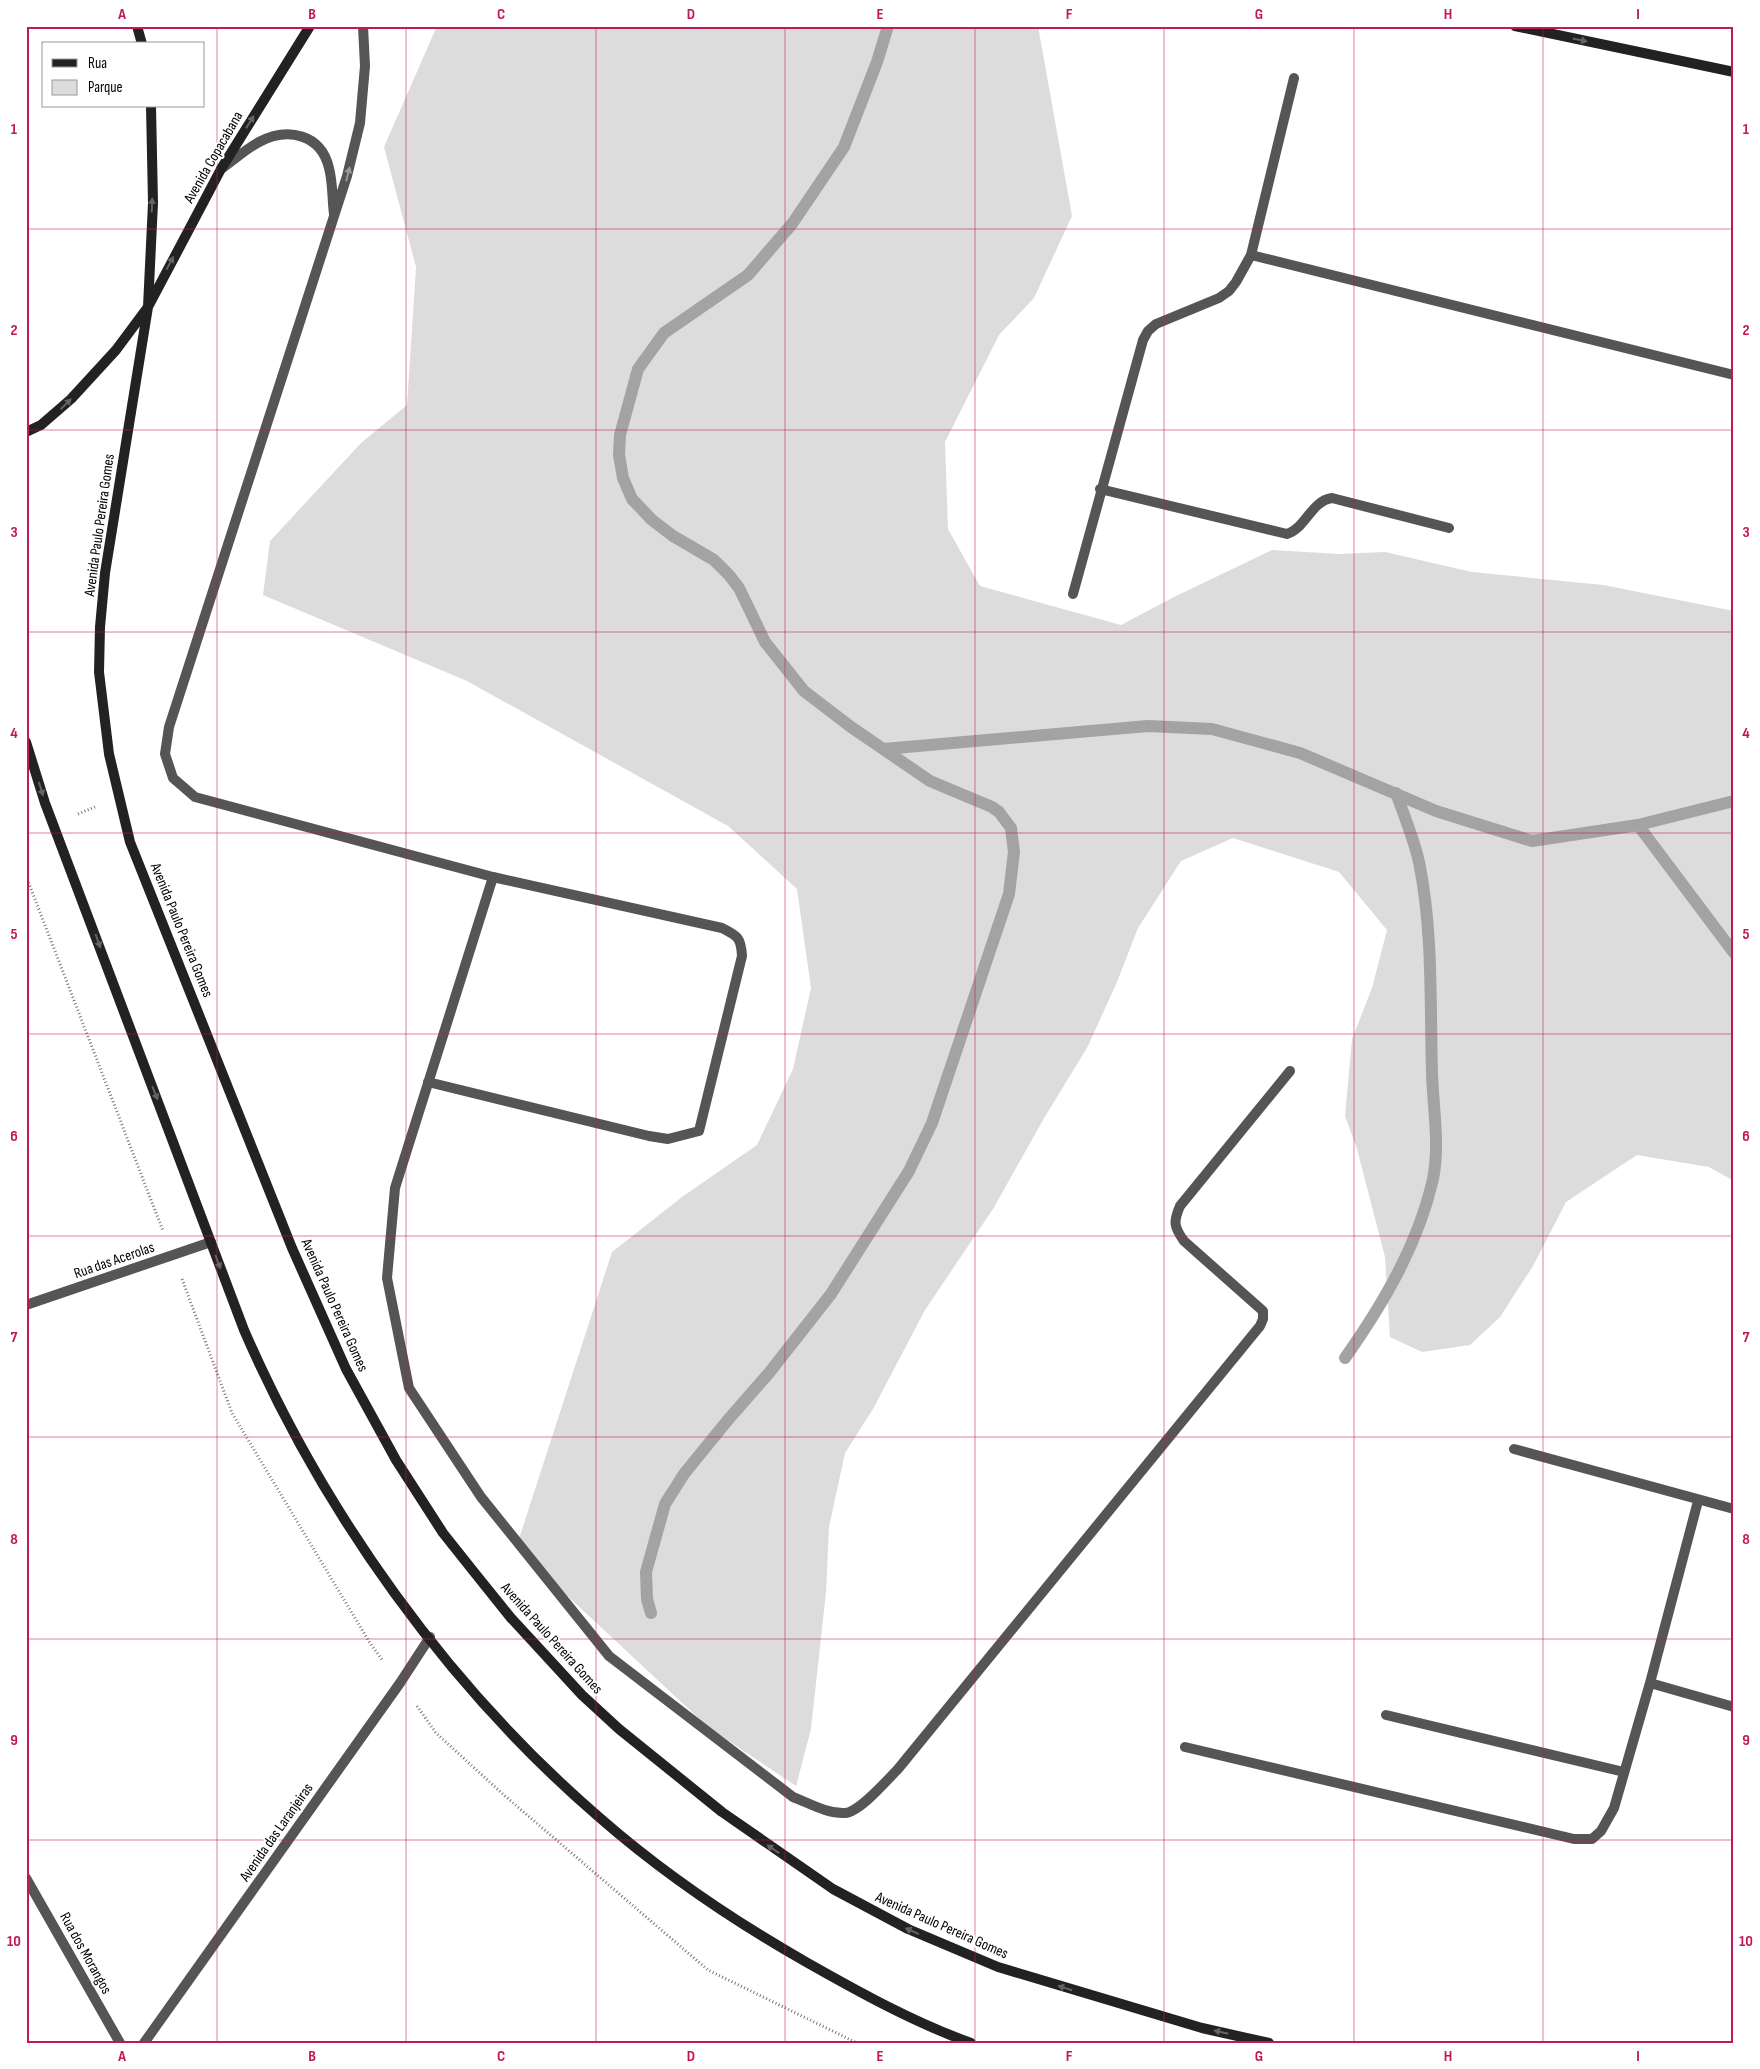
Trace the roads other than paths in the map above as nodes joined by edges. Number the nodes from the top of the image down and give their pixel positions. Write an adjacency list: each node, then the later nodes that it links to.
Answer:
1 (137, 26): 5 (main road)
2 (310, 26): 9 (main road, Avenida Copacabana, one-way to 2)
3 (363, 26): 10 (street, one-way to 3)
4 (1515, 26): 6 (main road, one-way to 6)
5 (141, 42)
6 (1734, 72)
7 (1294, 78): 11 (street)
8 (151, 108): 12 (main road, Avenida Paulo Pereira Gomes, one-way to 8)
9 (220, 169): 10 (street); 12 (main road, Avenida Copacabana, one-way to 9)
10 (334, 221): 19 (street)
11 (1251, 255): 13 (street); 15 (street)
12 (148, 306): 14 (main road, one-way to 12); 37 (main road, Avenida Paulo Pereira Gomes, one-way to 12)
13 (1734, 375)
14 (26, 432)
15 (1100, 489): 16 (street); 17 (street)
16 (1449, 528)
17 (1073, 594)
18 (26, 742): 22 (main road, one-way to 22)
19 (493, 876): 21 (street); 21 (street)
20 (1290, 1071): 21 (street)
21 (428, 1082)
22 (211, 1242): 23 (street, Rua das Acerolas); 27 (main road, one-way to 27)
23 (26, 1305)
24 (1514, 1449): 25 (street)
25 (1698, 1501): 26 (street); 28 (street)
26 (1734, 1509)
27 (430, 1637): 35 (street, Avenida das Laranjeiras); 36 (main road)
28 (1650, 1683): 29 (street); 32 (street)
29 (1734, 1707)
30 (1386, 1715): 32 (street)
31 (1185, 1747): 32 (street)
32 (1624, 1772)
33 (26, 1878): 34 (street, Rua dos Morangos)
34 (120, 2043)
35 (144, 2043)
36 (971, 2043)
37 (1268, 2043)

